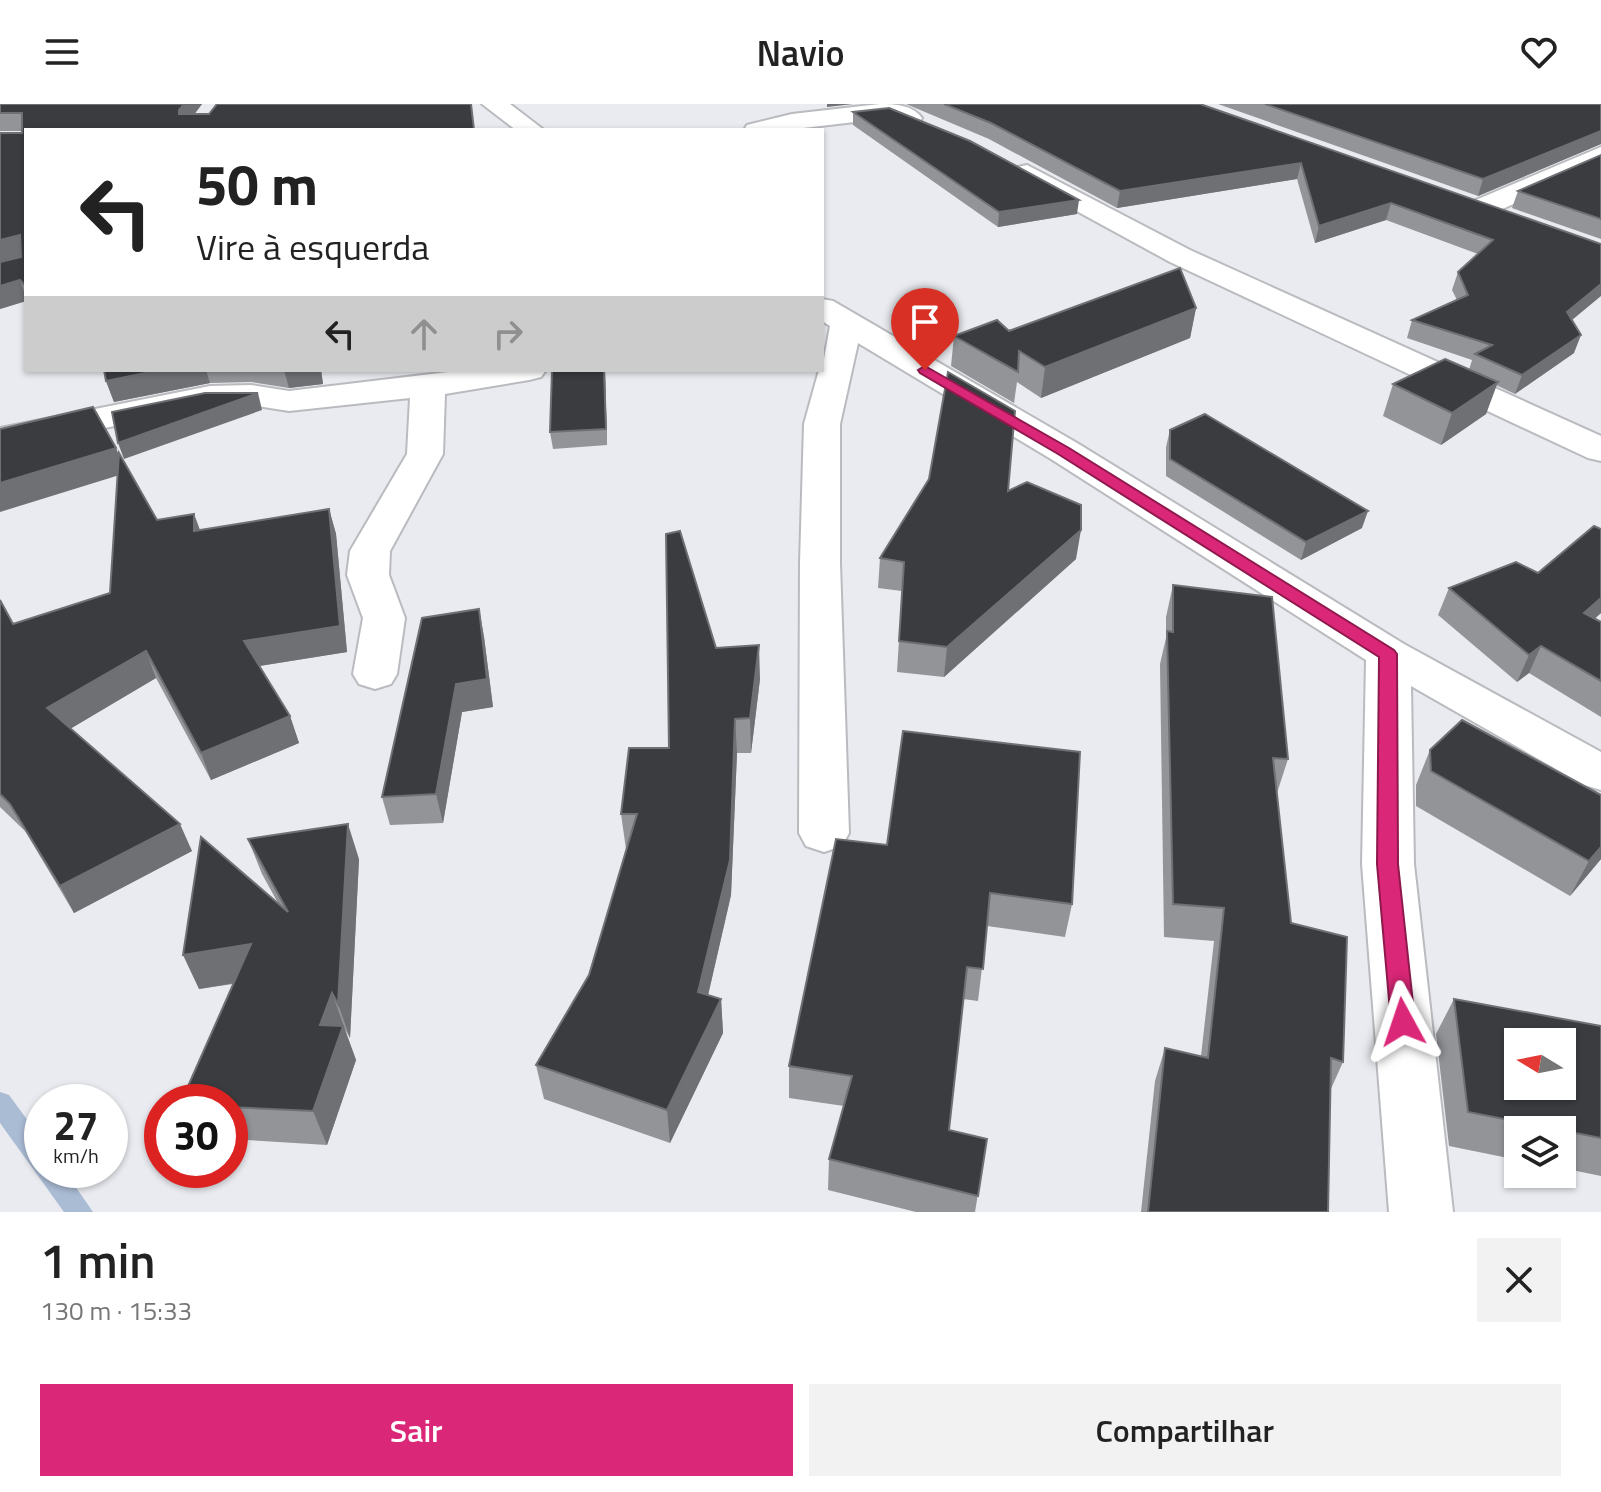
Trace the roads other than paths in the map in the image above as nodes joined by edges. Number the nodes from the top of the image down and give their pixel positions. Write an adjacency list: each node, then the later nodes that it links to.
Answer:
1 (900, 107): 4 (street); 5 (street)
2 (494, 114): 3 (street)
3 (527, 128)
4 (764, 128)
5 (935, 128)
6 (1601, 155): 9 (street)
7 (1006, 161): 16 (street)
8 (1451, 198): 9 (street)
9 (1481, 208): 10 (street)
10 (1511, 219)
11 (833, 328): 17 (street); 20 (street)
12 (516, 372): 14 (street)
13 (295, 385): 14 (street); 15 (street)
14 (428, 386): 18 (street)
15 (0, 439)
16 (1601, 450)
17 (1388, 654): 19 (street); 21 (street)
18 (375, 674)
19 (1601, 773)
20 (824, 833)
21 (1421, 1212)

